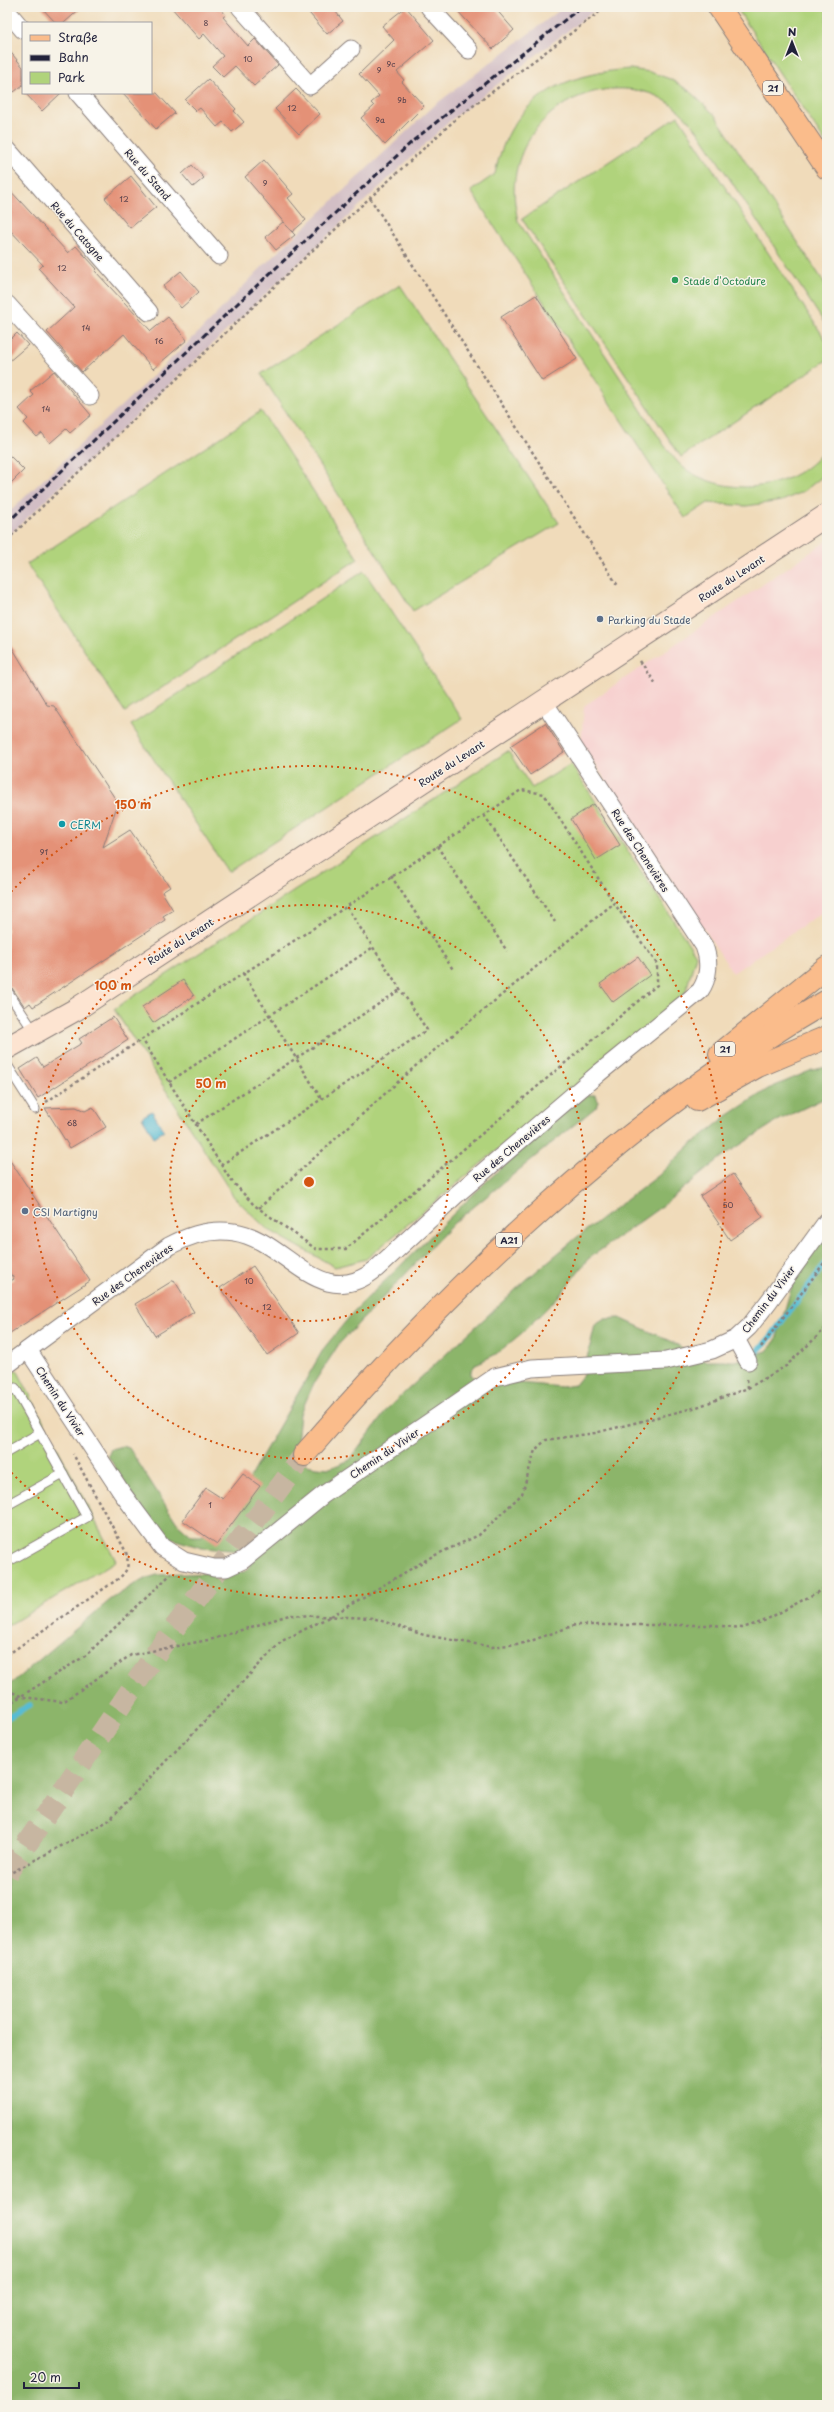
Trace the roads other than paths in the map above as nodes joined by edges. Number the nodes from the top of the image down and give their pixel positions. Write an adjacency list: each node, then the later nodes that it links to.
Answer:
1 (240, 7): 6 (street)
2 (429, 7): 7 (street)
3 (720, 7): 10 (main road, 21)
4 (7, 11): 5 (street)
5 (22, 29)
6 (351, 49)
7 (469, 50)
8 (79, 94): 11 (street, Rue du Stand)
9 (7, 149): 13 (street, Rue du Catogne)
10 (827, 168)
11 (219, 256)
12 (7, 304): 14 (street)
13 (149, 312)
14 (90, 396)
15 (827, 515): 16 (street, Route du Levant)
16 (544, 702): 20 (street, Route du Levant); 28 (street, Rue des Chenevières)
17 (827, 967): 25 (main road, 21)
18 (7, 991): 20 (lane)
19 (827, 1001): 25 (main road, A21)
20 (37, 1035): 22 (street, Route du Levant); 23 (street, Route du Levant)
21 (827, 1037): 25 (main road)
22 (7, 1048)
23 (7, 1064): 24 (lane)
24 (35, 1109)
25 (629, 1137): 34 (main road, A21)
26 (827, 1221): 27 (street, Chemin du Vivier)
27 (736, 1339): 28 (street, Chemin du Vivier); 29 (street)
28 (28, 1350): 30 (street)
29 (748, 1361)
30 (7, 1365)
31 (7, 1393): 32 (lane)
32 (40, 1433): 33 (lane); 35 (lane)
33 (7, 1452)
34 (304, 1455)
35 (63, 1474): 36 (lane); 37 (lane)
36 (7, 1505)
37 (7, 1562)

